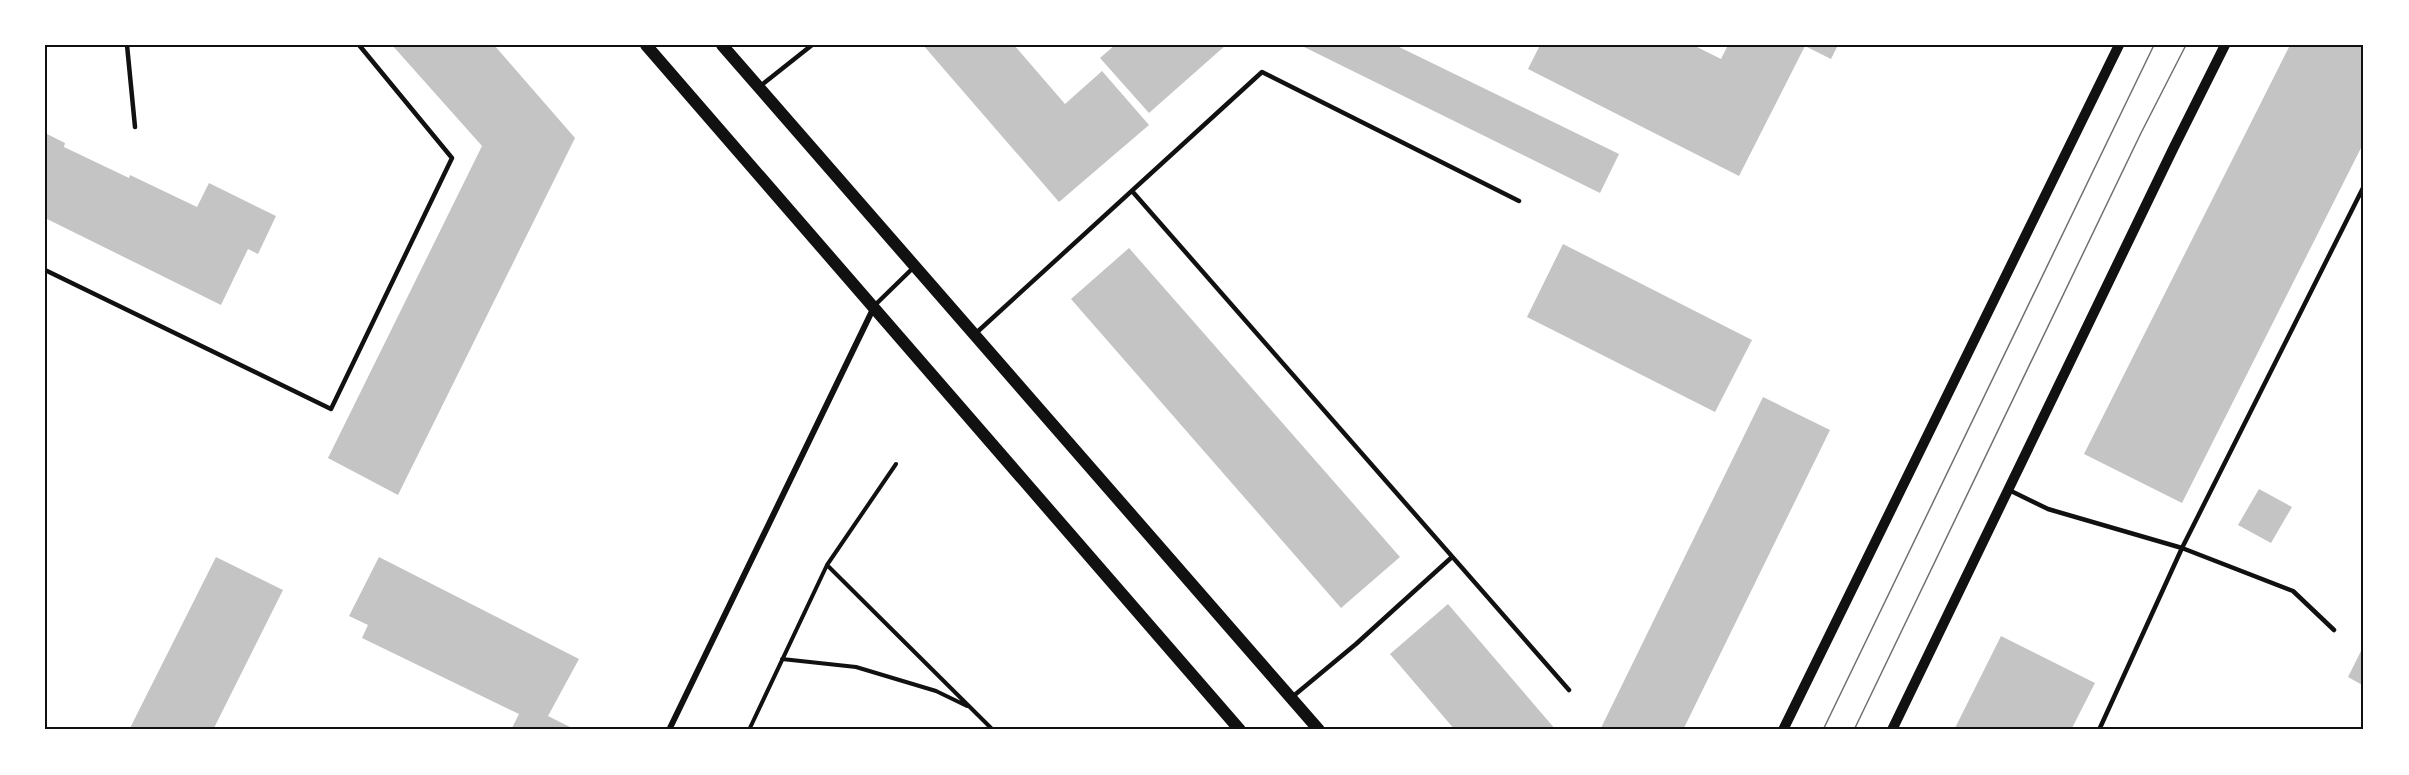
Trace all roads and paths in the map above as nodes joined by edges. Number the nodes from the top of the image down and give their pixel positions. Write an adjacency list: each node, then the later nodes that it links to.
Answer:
1 (127, 45): 9 (lane)
2 (359, 45): 14 (lane)
3 (646, 45): 15 (main road)
4 (722, 45): 8 (main road)
5 (812, 45): 8 (lane)
6 (2119, 45): 32 (street)
7 (2225, 45): 18 (street)
8 (759, 87): 13 (main road)
9 (135, 127)
10 (2364, 186): 19 (lane)
11 (1132, 190): 12 (lane); 16 (lane); 20 (lane)
12 (1519, 201)
13 (915, 266): 15 (lane); 16 (main road)
14 (45, 270)
15 (874, 306): 27 (street); 30 (main road)
16 (975, 334): 25 (main road)
17 (896, 464): 21 (path)
18 (2009, 490): 19 (lane); 33 (street)
19 (2182, 548): 22 (lane); 34 (lane)
20 (1452, 557): 24 (lane); 25 (lane)
21 (827, 565): 23 (path); 26 (path)
22 (2334, 630)
23 (782, 659): 26 (path); 28 (path)
24 (1569, 690)
25 (1291, 698): 31 (main road)
26 (971, 707): 29 (path)
27 (669, 730)
28 (749, 730)
29 (993, 730)
30 (1240, 730)
31 (1319, 730)
32 (1783, 730)
33 (1892, 730)
34 (2099, 730)

